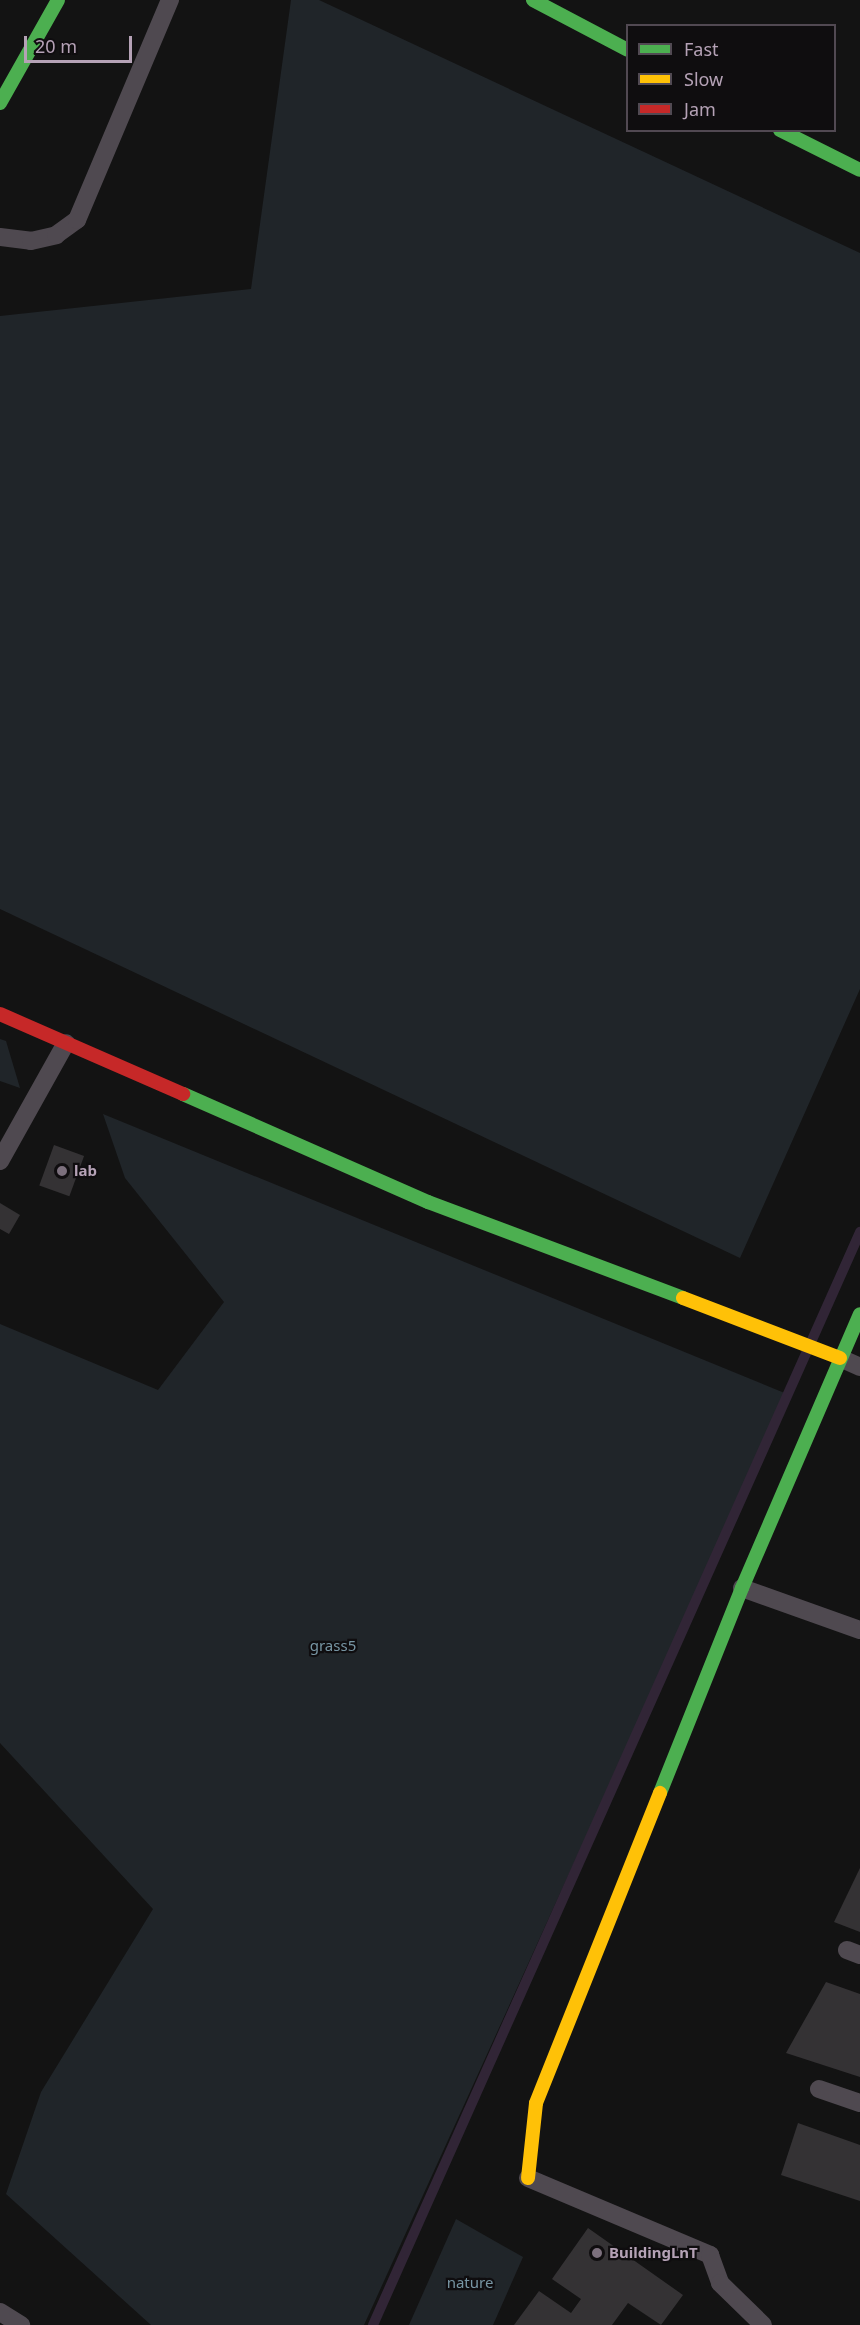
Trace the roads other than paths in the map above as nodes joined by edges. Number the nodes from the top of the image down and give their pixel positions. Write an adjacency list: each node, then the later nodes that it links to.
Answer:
1 (58, 0): 5 (main road)
2 (170, 0): 8 (lane)
3 (533, 0): 4 (main road)
4 (626, 49)
5 (0, 103)
6 (784, 132): 7 (main road)
7 (860, 170)
8 (0, 237)
9 (0, 1014): 10 (main road)
10 (66, 1043): 11 (lane); 13 (main road)
11 (0, 1161)
12 (860, 1314): 13 (main road)
13 (840, 1358): 14 (lane); 15 (main road)
14 (860, 1367)
15 (742, 1588): 16 (lane); 19 (main road)
16 (860, 1630)
17 (819, 2089): 18 (lane)
18 (860, 2103)
19 (528, 2178): 22 (lane)
20 (0, 2312): 21 (lane)
21 (21, 2325)
22 (763, 2325)

